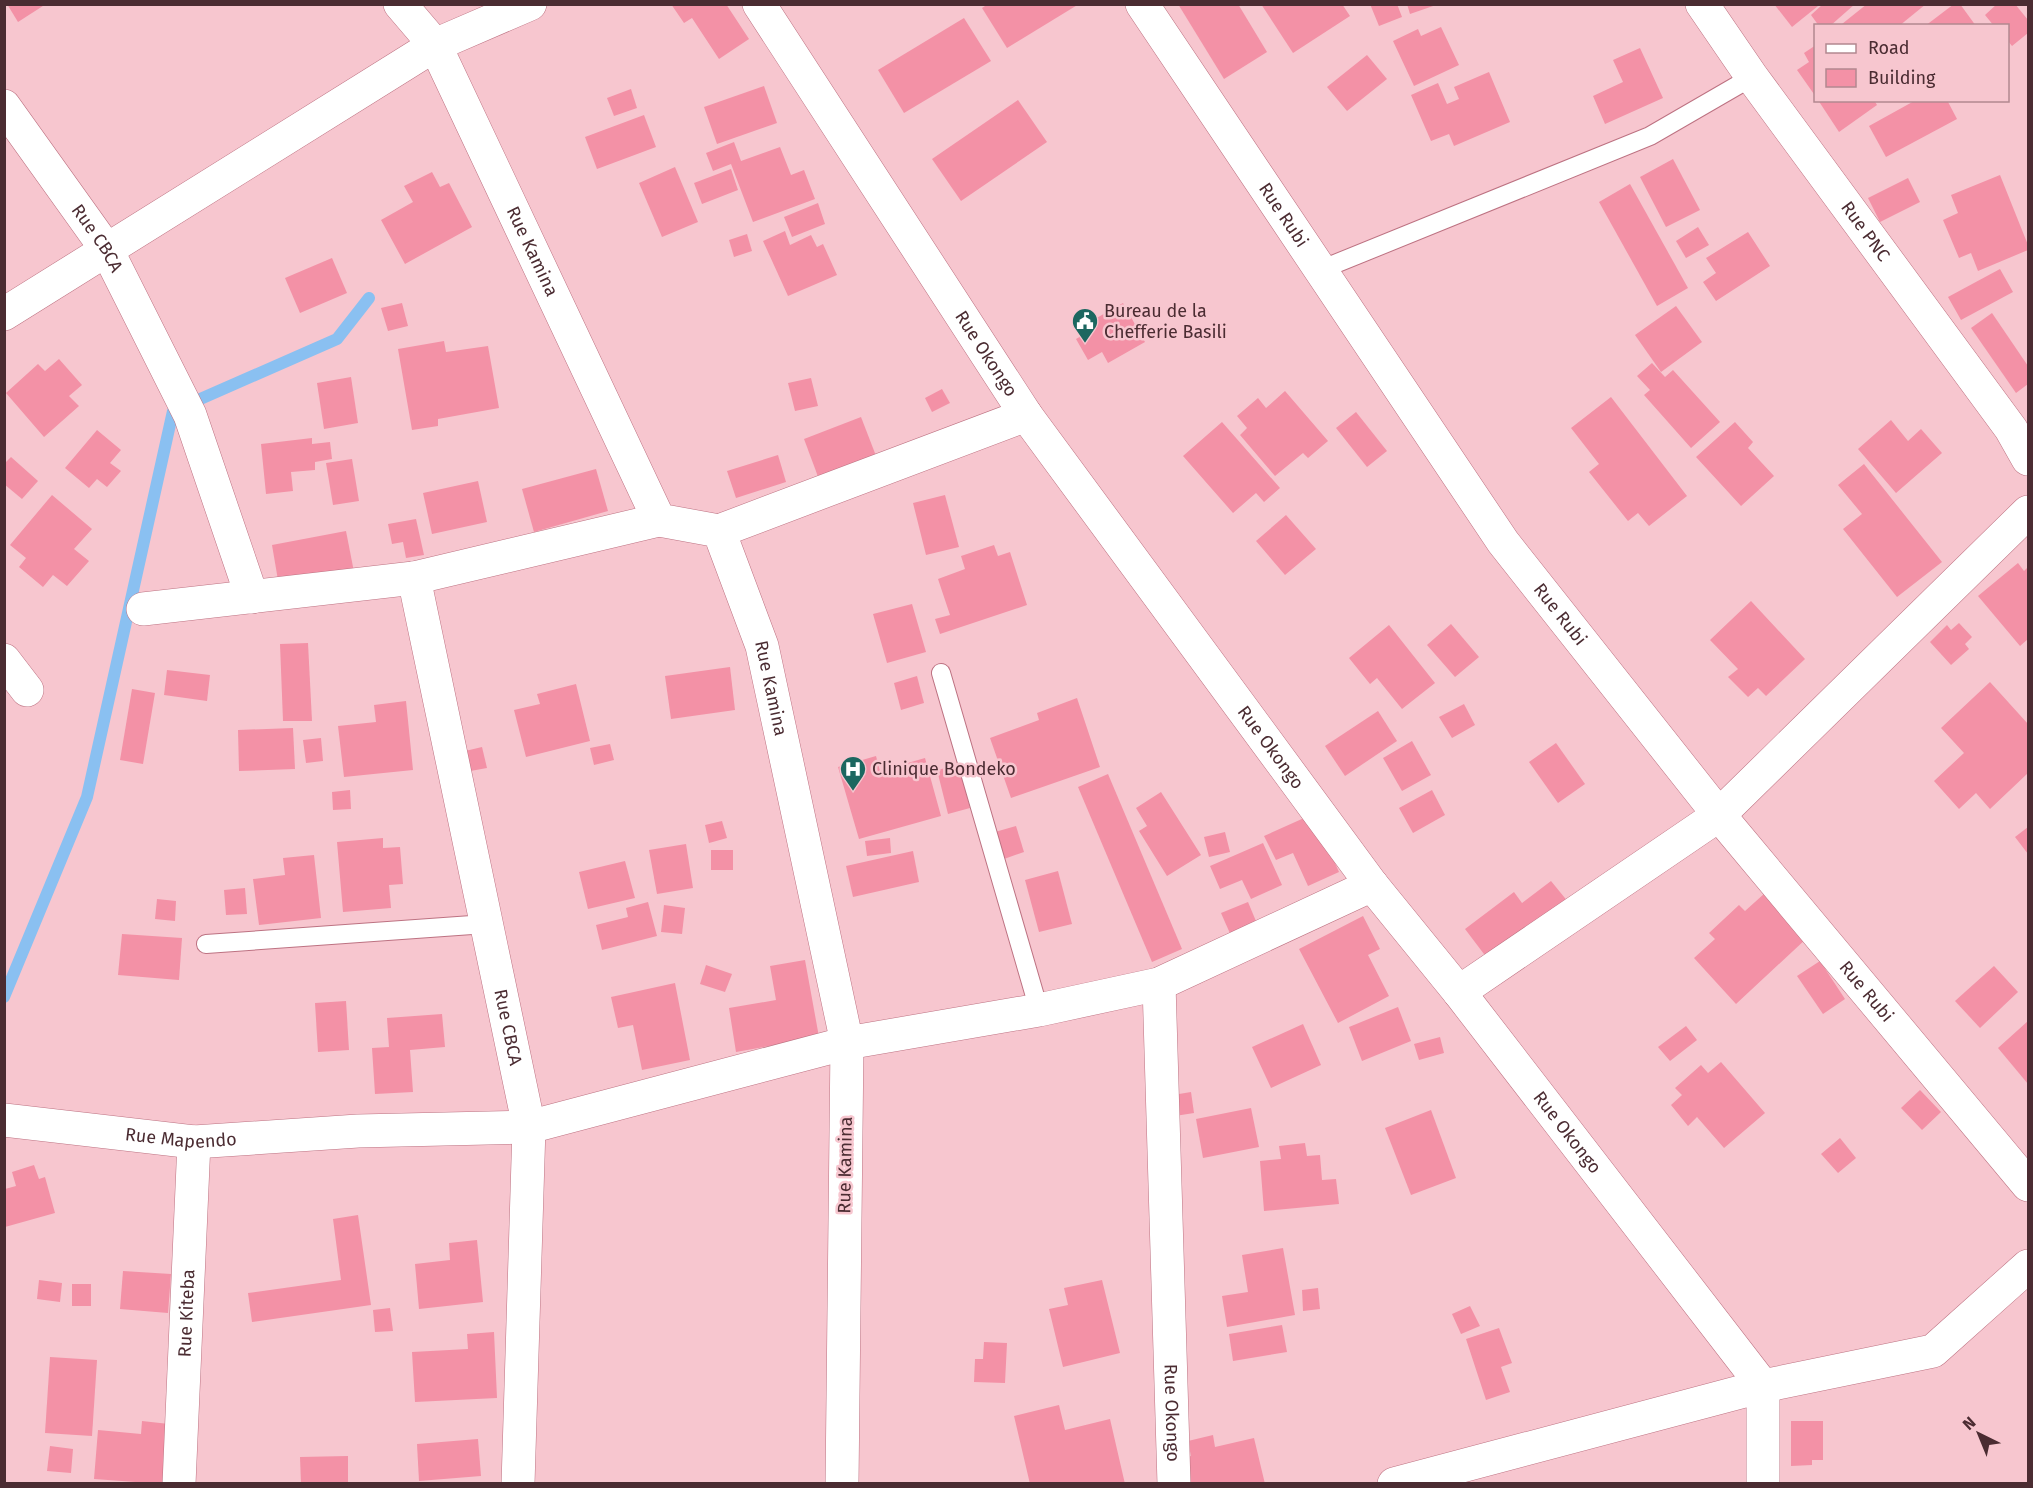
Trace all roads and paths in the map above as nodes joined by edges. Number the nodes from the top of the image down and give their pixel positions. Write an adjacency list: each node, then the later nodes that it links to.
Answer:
1 (400, 4): 6 (street, Rue Kamina)
2 (531, 4): 6 (street)
3 (759, 4): 12 (street, Rue Okongo)
4 (1142, 4): 10 (street, Rue Rubi)
5 (1702, 4): 7 (street, Rue PNC)
6 (435, 45): 9 (street); 16 (street, Rue Kamina)
7 (1752, 77): 10 (lane); 13 (street, Rue PNC)
8 (4, 106): 9 (street, Rue CBCA)
9 (107, 250): 11 (street); 19 (street, Rue CBCA)
10 (1320, 270): 24 (street, Rue Rubi)
11 (4, 314)
12 (1026, 415): 17 (street); 25 (street, Rue Okongo)
13 (2020, 424): 14 (street, Rue PNC)
14 (2028, 459)
15 (2028, 512): 24 (street)
16 (659, 520): 17 (street); 18 (street)
17 (719, 531): 31 (street, Rue Kamina)
18 (414, 578): 19 (street); 26 (street, Rue CBCA)
19 (252, 597): 20 (street)
20 (143, 609)
21 (4, 660): 23 (street)
22 (941, 673): 30 (lane)
23 (27, 690)
24 (1719, 815): 29 (street); 35 (street, Rue Rubi)
25 (1372, 885): 28 (street, Rue Mapendo); 29 (street, Rue Okongo)
26 (486, 924): 27 (lane); 33 (street, Rue CBCA)
27 (206, 944)
28 (1159, 984): 30 (street, Rue Mapendo); 42 (street, Rue Okongo)
29 (1459, 992): 37 (street, Rue Okongo)
30 (1039, 1010): 31 (street, Rue Mapendo)
31 (847, 1043): 33 (street, Rue Mapendo); 41 (street, Rue Kamina)
32 (4, 1120): 34 (street, Rue Mapendo)
33 (530, 1127): 34 (street, Rue Mapendo); 40 (street, Rue CBCA)
34 (194, 1143): 39 (street, Rue Kiteba)
35 (2028, 1185)
36 (2028, 1266): 37 (street)
37 (1763, 1386): 38 (street); 44 (street)
38 (1458, 1476): 43 (street)
39 (178, 1484)
40 (519, 1484)
41 (842, 1484)
42 (1174, 1484)
43 (1394, 1484)
44 (1763, 1484)

